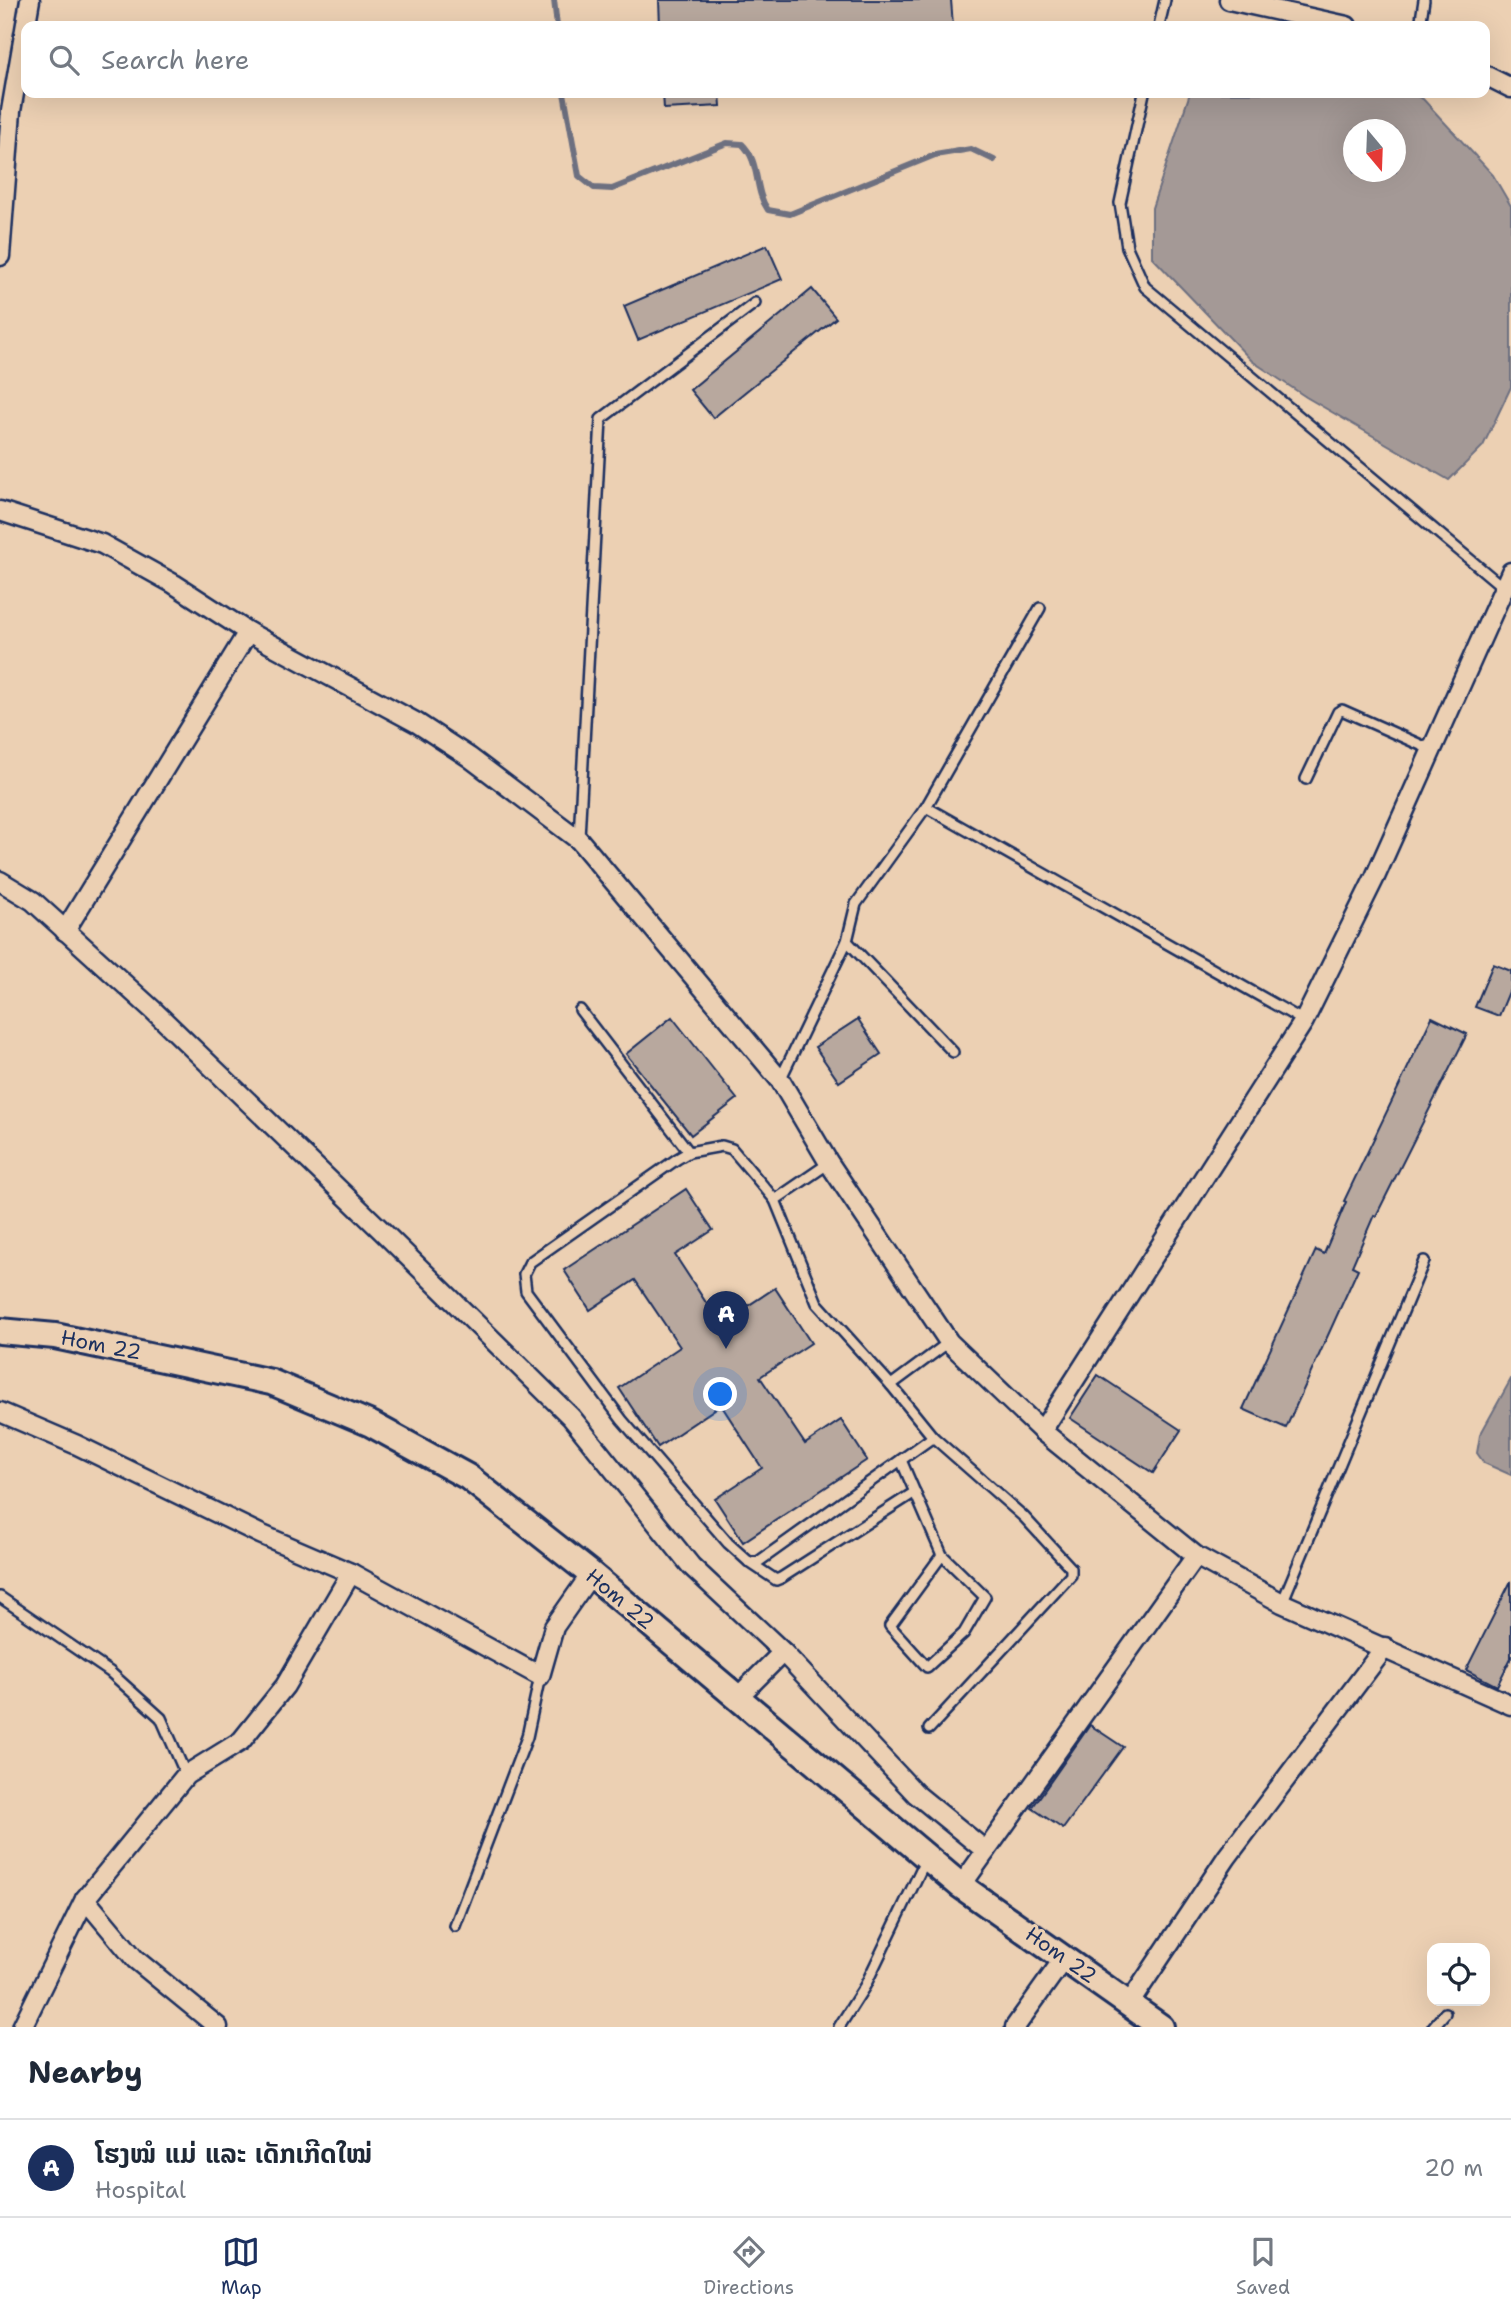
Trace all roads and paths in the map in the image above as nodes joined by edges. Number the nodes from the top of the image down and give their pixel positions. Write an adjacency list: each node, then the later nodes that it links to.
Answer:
1 (30, 0): 5 (street)
2 (1165, 0): 6 (lane)
3 (1229, 0): 7 (street)
4 (1424, 0): 8 (lane)
5 (25, 21)
6 (1160, 21)
7 (1324, 21)
8 (1421, 21)
9 (21, 41): 13 (street)
10 (1490, 78): 11 (street)
11 (1511, 88)
12 (1143, 98): 17 (lane)
13 (6, 110): 14 (street)
14 (0, 256)
15 (755, 303): 23 (lane)
16 (0, 511): 19 (street)
17 (1507, 580): 20 (street)
18 (1040, 608): 22 (lane)
19 (248, 632): 23 (street); 25 (street)
20 (1432, 750): 21 (lane); 28 (street)
21 (1306, 779)
22 (926, 807): 26 (lane); 28 (lane)
23 (579, 840): 30 (street)
24 (0, 881): 25 (street)
25 (65, 931): 51 (street)
26 (848, 941): 29 (lane); 30 (lane)
27 (580, 1010): 31 (lane)
28 (1304, 1021): 39 (street)
29 (953, 1052)
30 (780, 1080): 32 (street)
31 (689, 1152): 33 (lane); 45 (lane)
32 (829, 1163): 33 (lane); 36 (street)
33 (775, 1200): 37 (lane)
34 (1424, 1261): 49 (lane)
35 (0, 1331): 47 (street, Hom 22)
36 (949, 1342): 37 (lane); 39 (street)
37 (891, 1385): 40 (lane)
38 (0, 1412): 46 (street)
39 (1042, 1431): 44 (street)
40 (933, 1437): 41 (lane); 55 (lane)
41 (901, 1460): 42 (lane); 45 (lane)
42 (915, 1492): 43 (lane); 45 (lane)
43 (942, 1555): 43 (lane)
44 (1196, 1556): 49 (street); 57 (street)
45 (749, 1562)
46 (351, 1573): 52 (street); 56 (street)
47 (591, 1574): 52 (street); 53 (street, Hom 22)
48 (0, 1597): 56 (lane)
49 (1282, 1603): 50 (street)
50 (1385, 1647): 54 (street); 63 (street)
51 (783, 1652): 53 (street); 57 (street)
52 (540, 1676): 61 (lane)
53 (737, 1698): 58 (street, Hom 22)
54 (1511, 1704)
55 (929, 1728)
56 (186, 1774): 60 (street)
57 (986, 1851): 59 (street)
58 (927, 1857): 59 (street, Hom 22); 67 (lane)
59 (961, 1886): 62 (street, Hom 22)
60 (85, 1899): 65 (street); 66 (street)
61 (455, 1926)
62 (1065, 1957): 63 (street, Hom 22); 68 (street)
63 (1129, 2004): 69 (street, Hom 22)
64 (1445, 2013): 70 (lane)
65 (22, 2027)
66 (218, 2027)
67 (839, 2027)
68 (1015, 2027)
69 (1161, 2027)
70 (1433, 2027)

